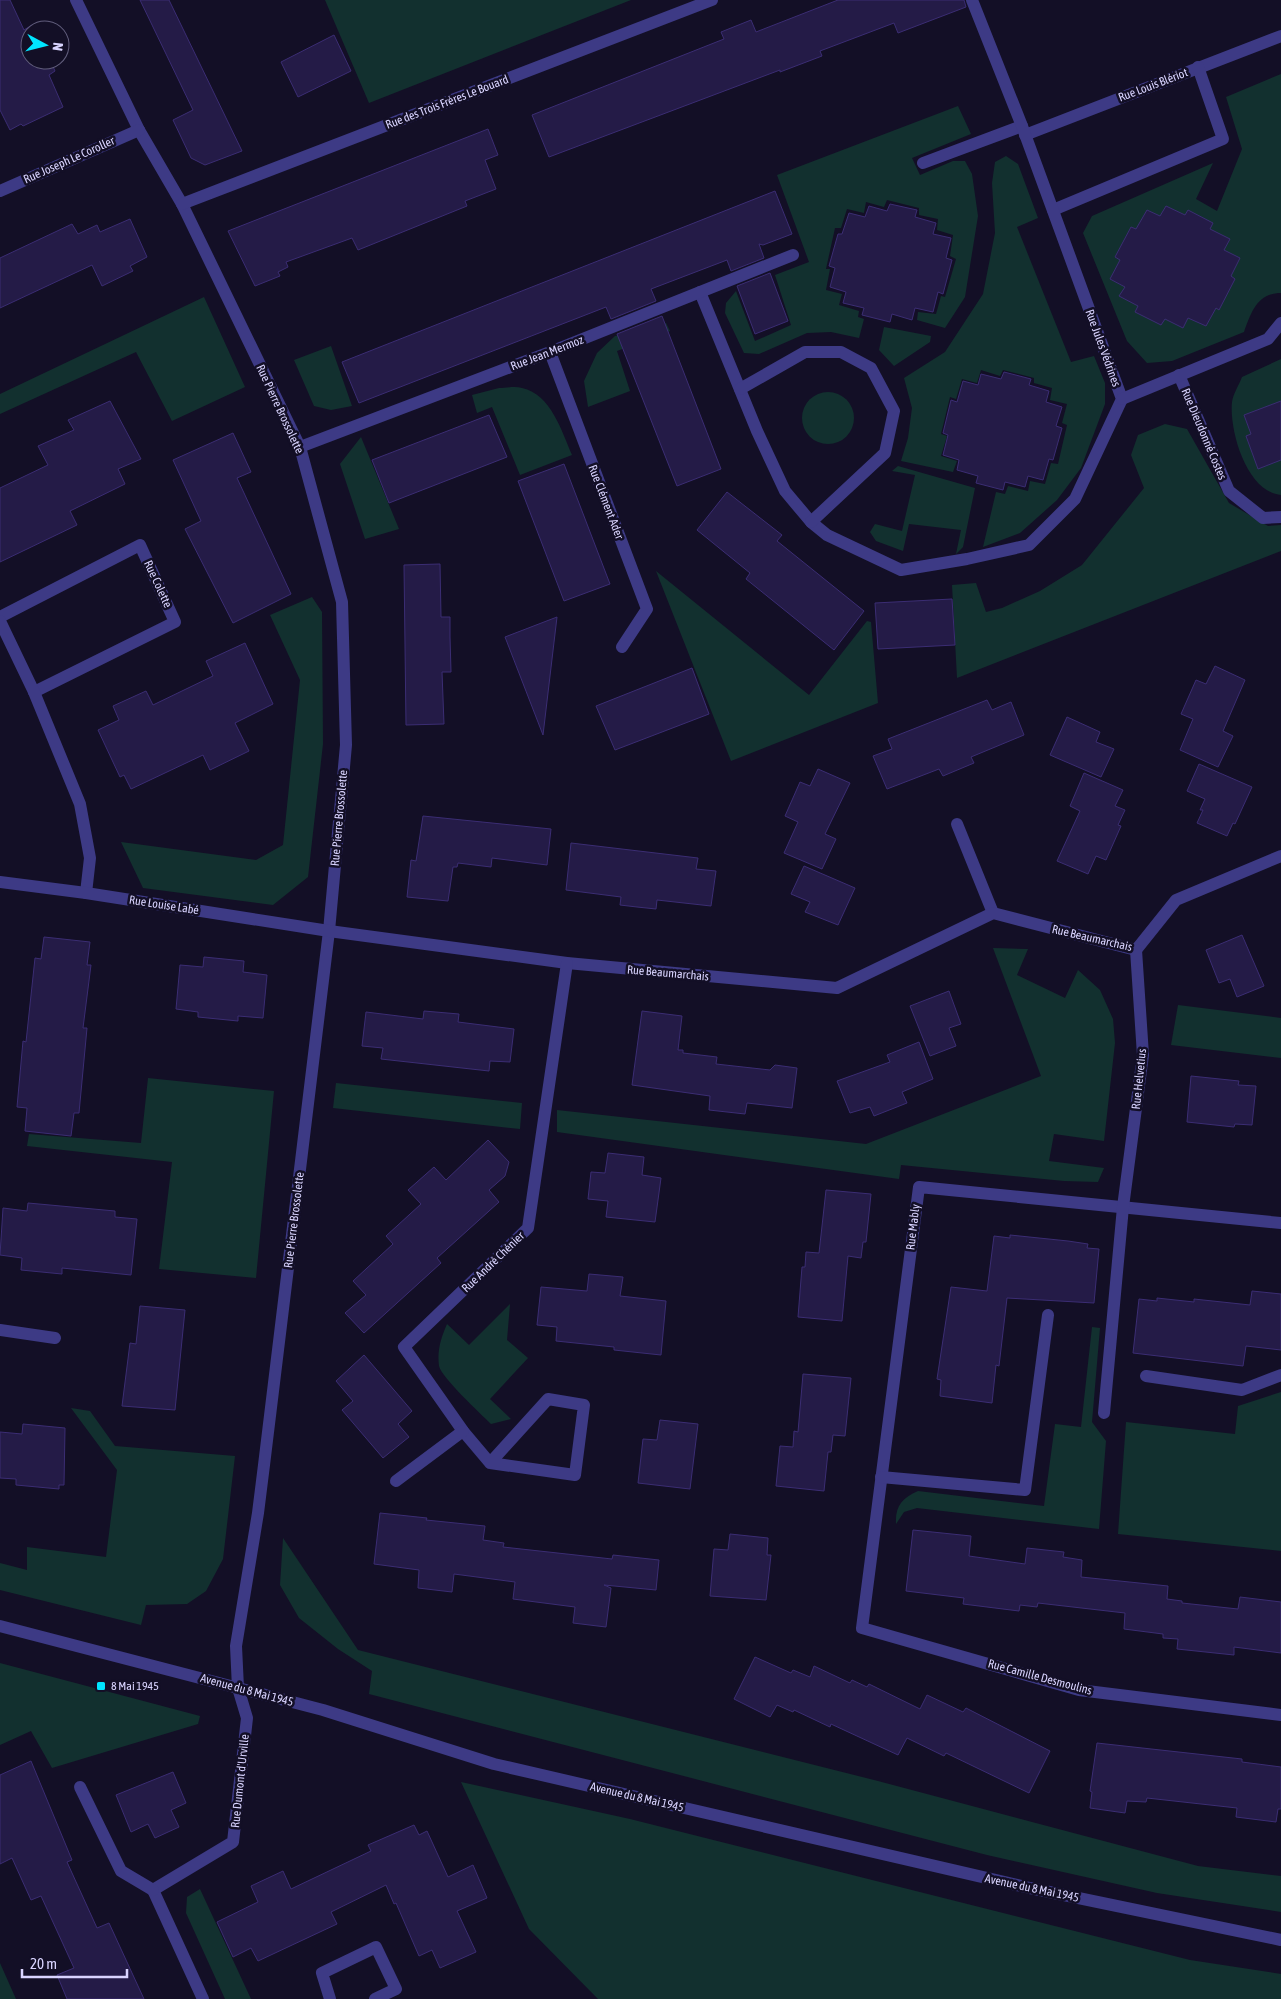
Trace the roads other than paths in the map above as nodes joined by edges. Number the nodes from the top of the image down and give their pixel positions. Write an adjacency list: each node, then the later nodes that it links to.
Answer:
1 (76, 0): 6 (street, Rue Pierre Brossolette)
2 (712, 0): 10 (street, Rue des Trois Frères Le Bouard)
3 (972, 0): 7 (street, Rue Jules Védrines)
4 (1281, 36): 5 (street, Rue Louis Blériot)
5 (1198, 68): 7 (street, Rue Louis Blériot); 11 (street)
6 (139, 130): 9 (street, Rue Joseph Le Coroller); 10 (street, Rue Pierre Brossolette)
7 (1023, 130): 8 (street, Rue Louis Blériot); 11 (street, Rue Jules Védrines)
8 (923, 163)
9 (0, 191)
10 (182, 204): 19 (street, Rue Pierre Brossolette)
11 (1053, 210): 18 (street, Rue Jules Védrines)
12 (793, 254): 13 (street, Rue Jean Mermoz)
13 (700, 292): 15 (street, Rue Jean Mermoz); 17 (street, Rue Jules Védrines)
14 (1281, 323): 16 (street, Rue Dieudonné Costes)
15 (550, 352): 19 (street, Rue Jean Mermoz); 24 (street, Rue Clément Ader)
16 (1179, 375): 18 (street, Rue Dieudonné Costes); 20 (street, Rue Dieudonné Costes)
17 (740, 389): 21 (street, Rue Jules Védrines); 21 (street)
18 (1122, 399): 21 (street, Rue Jules Védrines)
19 (300, 447): 31 (street, Rue Pierre Brossolette)
20 (1281, 517)
21 (811, 522)
22 (0, 616): 25 (street, Rue Colette)
23 (0, 621): 25 (street)
24 (622, 647)
25 (34, 692): 29 (street)
26 (957, 824): 30 (street)
27 (1281, 856): 32 (street, Rue Beaumarchais)
28 (0, 882): 29 (street, Rue Louise Labé)
29 (86, 892): 31 (street, Rue Louise Labé)
30 (993, 913): 32 (street, Rue Beaumarchais); 33 (street, Rue Beaumarchais)
31 (328, 931): 33 (street, Rue Beaumarchais); 48 (street, Rue Pierre Brossolette)
32 (1136, 950): 34 (street, Rue Helvetius)
33 (567, 963): 42 (street, Rue André Chénier)
34 (1123, 1207): 35 (street, Rue Mably); 41 (street, Rue Helvetius); 44 (street, Rue Mably)
35 (1281, 1223)
36 (1048, 1315): 44 (street)
37 (0, 1330): 38 (street)
38 (56, 1338)
39 (1281, 1375): 40 (street)
40 (1146, 1376)
41 (1104, 1413)
42 (463, 1431): 43 (street, Rue André Chénier); 45 (street)
43 (490, 1463): 43 (street)
44 (881, 1477): 47 (street, Rue Mably)
45 (396, 1481)
46 (0, 1626): 48 (street, Avenue du 8 Mai 1945)
47 (862, 1628): 49 (street, Rue Camille Desmoulins)
48 (238, 1688): 51 (street, Rue Dumont d'Urville); 52 (street, Avenue du 8 Mai 1945)
49 (1281, 1715)
50 (80, 1787): 51 (street)
51 (153, 1890): 53 (street)
52 (1281, 1940)
53 (203, 1999)
54 (330, 1999): 55 (street)
55 (376, 1999)

